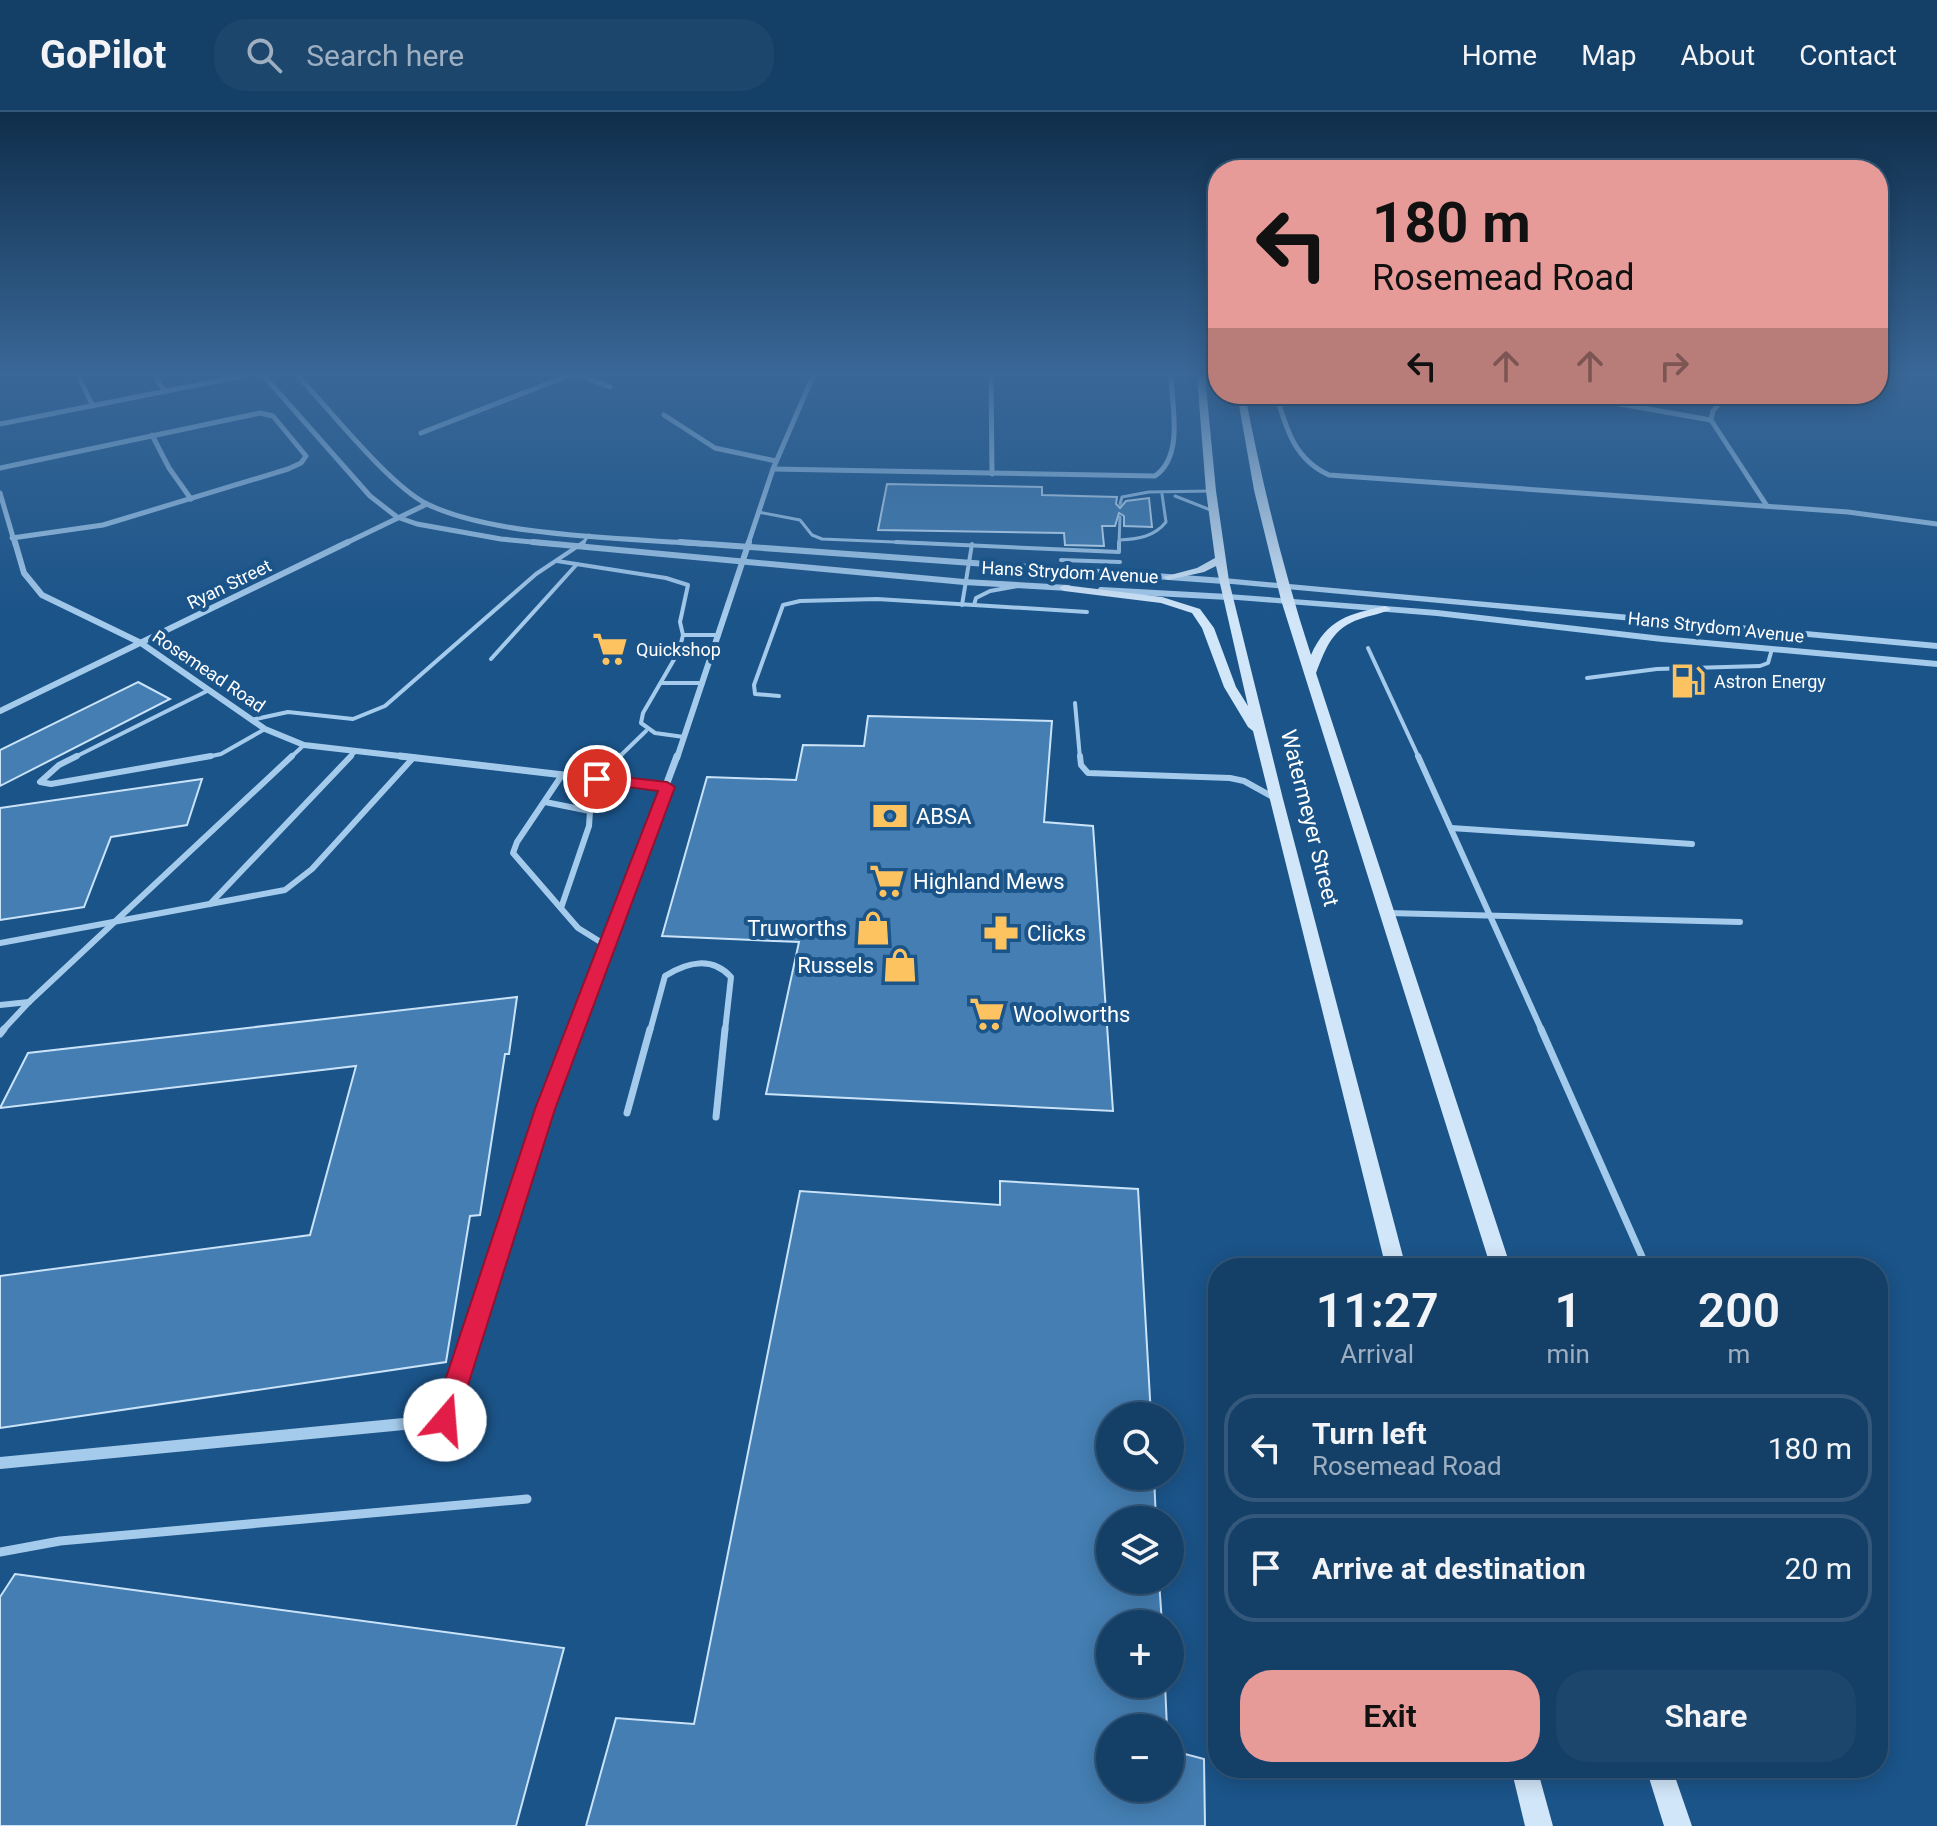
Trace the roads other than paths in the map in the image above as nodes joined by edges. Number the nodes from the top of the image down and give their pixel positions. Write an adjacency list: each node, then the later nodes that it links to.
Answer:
1 (55, 456): 15 (street)
2 (163, 456): 22 (street)
3 (306, 456): 22 (street)
4 (334, 456): 28 (street, Hans Strydom Avenue)
5 (373, 456): 23 (street, Hans Strydom Avenue)
6 (752, 456): 14 (street)
7 (778, 456): 14 (street)
8 (992, 456): 17 (street)
9 (1171, 456): 17 (street)
10 (1208, 456): 18 (main road, Watermeyer Street)
11 (1253, 456): 51 (main road, Watermeyer Street)
12 (1299, 456): 25 (street)
13 (1734, 456): 25 (street)
14 (776, 461): 16 (street)
15 (0, 468)
16 (773, 469): 17 (street); 27 (street)
17 (992, 474)
18 (1211, 491): 21 (lane); 26 (main road, Watermeyer Street)
19 (0, 493): 32 (street, Rosemead Road)
20 (1162, 494): 21 (lane); 24 (lane); 33 (lane)
21 (1172, 494): 26 (lane)
22 (191, 499): 32 (street)
23 (427, 504): 28 (street, Ryan Street); 31 (street, Hans Strydom Avenue)
24 (1120, 504)
25 (1767, 506): 30 (street)
26 (1214, 511): 39 (main road, Watermeyer Street)
27 (758, 512): 34 (lane); 36 (street)
28 (397, 517): 35 (street, Hans Strydom Avenue); 62 (street, Ryan Street)
29 (1120, 517): 33 (lane)
30 (1937, 524)
31 (589, 535): 35 (lane); 36 (street, Hans Strydom Avenue)
32 (12, 538): 62 (street, Rosemead Road)
33 (1120, 540): 38 (lane)
34 (972, 544): 37 (lane); 44 (lane)
35 (580, 547): 41 (lane); 43 (street, Hans Strydom Avenue)
36 (746, 548): 43 (street); 44 (street, Hans Strydom Avenue)
37 (1063, 549): 38 (lane); 40 (lane)
38 (1119, 552): 42 (lane)
39 (1221, 559): 48 (main road); 49 (main road, Watermeyer Street)
40 (1061, 560): 42 (lane); 46 (lane)
41 (557, 561): 45 (lane); 76 (lane)
42 (1120, 562): 47 (lane)
43 (744, 563): 50 (street, Hans Strydom Avenue); 61 (street)
44 (967, 563): 46 (street, Hans Strydom Avenue); 50 (lane)
45 (577, 564): 60 (lane); 66 (lane)
46 (1059, 570): 47 (street, Hans Strydom Avenue)
47 (1121, 574): 48 (street, Hans Strydom Avenue)
48 (1168, 577): 49 (street, Hans Strydom Avenue)
49 (1224, 581): 51 (street, Hans Strydom Avenue); 54 (main road, Watermeyer Street)
50 (964, 582): 52 (street, Hans Strydom Avenue); 56 (lane)
51 (1283, 584): 55 (main road, Watermeyer Street); 63 (street, Hans Strydom Avenue)
52 (1022, 586): 53 (street, Hans Strydom Avenue); 57 (lane)
53 (1064, 588): 54 (street, Hans Strydom Avenue); 80 (main road)
54 (1228, 597): 55 (street, Hans Strydom Avenue); 80 (main road, Watermeyer Street)
55 (1287, 600): 58 (street, Hans Strydom Avenue); 68 (main road, Watermeyer Street)
56 (962, 605): 57 (lane); 73 (lane)
57 (974, 605): 59 (lane)
58 (1385, 609): 65 (street, Hans Strydom Avenue); 68 (main road)
59 (1087, 612)
60 (683, 635): 61 (lane); 70 (lane)
61 (719, 635): 71 (street)
62 (141, 643): 72 (street, Rosemead Road); 75 (street, Ryan Street)
63 (1937, 646)
64 (1368, 648): 89 (lane)
65 (1772, 649): 67 (street, Hans Strydom Avenue); 69 (lane)
66 (491, 659)
67 (1937, 664)
68 (1311, 672): 93 (main road, Watermeyer Street)
69 (1587, 678)
70 (661, 683): 71 (lane); 78 (lane)
71 (703, 683): 79 (street)
72 (207, 691): 76 (street, Rosemead Road); 77 (lane)
73 (779, 696)
74 (1075, 703): 87 (lane)
75 (0, 711)
76 (251, 720): 77 (street, Rosemead Road)
77 (265, 729): 81 (street, Rosemead Road)
78 (646, 731): 79 (lane); 85 (lane)
79 (684, 737): 86 (street)
80 (1263, 742): 87 (main road, Watermeyer Street)
81 (304, 745): 82 (street, Rosemead Road); 95 (lane)
82 (356, 751): 83 (street, Rosemead Road); 91 (lane)
83 (413, 758): 84 (street, Rosemead Road); 91 (lane)
84 (562, 775): 85 (street, Rosemead Road); 88 (lane)
85 (597, 779): 86 (street, Rosemead Road)
86 (667, 787): 98 (street)
87 (1276, 799): 104 (main road, Watermeyer Street)
88 (545, 802): 92 (lane); 92 (lane)
89 (1451, 828): 90 (lane); 94 (lane)
90 (1692, 844)
91 (210, 904): 95 (lane)
92 (561, 908): 98 (lane)
93 (1388, 913): 94 (lane); 105 (main road, Watermeyer Street)
94 (1491, 916): 96 (lane); 106 (lane)
95 (113, 922): 97 (lane); 99 (lane)
96 (1740, 922)
97 (0, 943)
98 (607, 946): 107 (street)
99 (29, 1002): 100 (lane); 101 (lane)
100 (0, 1005)
101 (0, 1034)
102 (627, 1113): 103 (lane)
103 (716, 1117)
104 (1393, 1258)
105 (1498, 1258)
106 (1643, 1258)
107 (0, 1463)
108 (527, 1499): 109 (lane)
109 (0, 1552)
110 (1527, 1778): 112 (main road)
111 (1662, 1778): 113 (main road)
112 (1539, 1826)
113 (1678, 1826)

